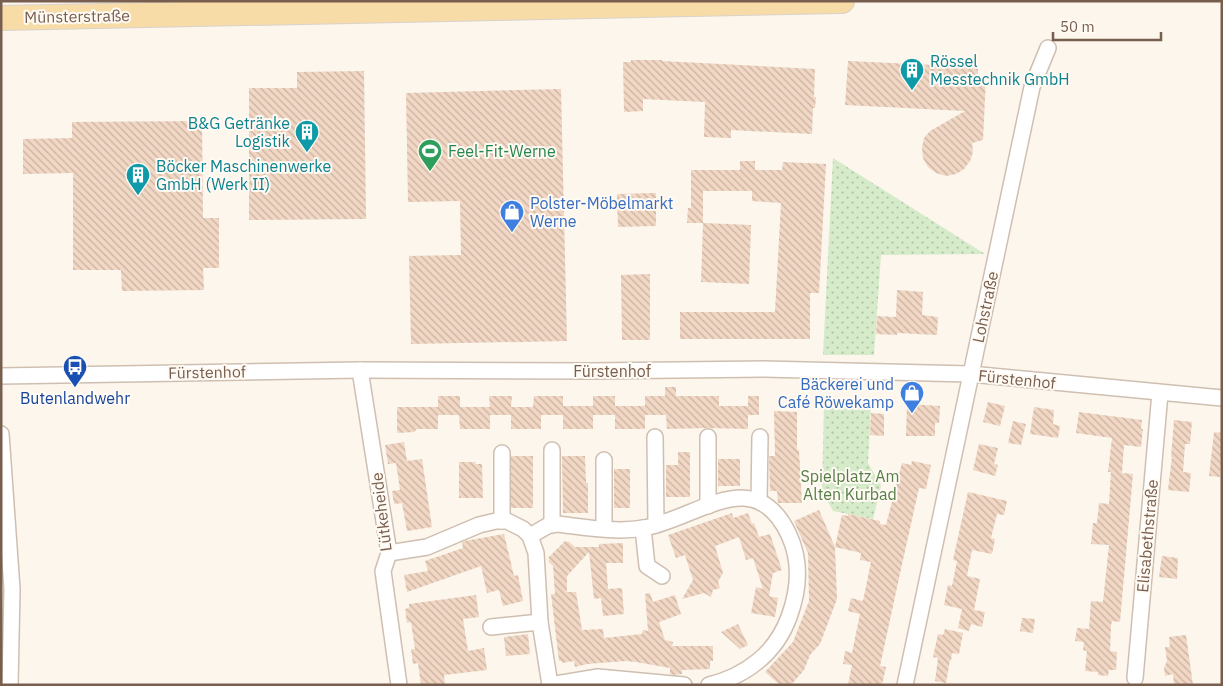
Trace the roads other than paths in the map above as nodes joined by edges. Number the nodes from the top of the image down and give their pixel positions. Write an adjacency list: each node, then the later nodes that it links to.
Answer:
1 (842, 1): 2 (main road, Münsterstraße)
2 (1, 18)
3 (1048, 48): 5 (street, Lohstraße)
4 (360, 370): 5 (street, Fürstenhof); 6 (street, Fürstenhof); 23 (street, Lütkeheide)
5 (970, 374): 7 (street, Fürstenhof); 34 (street, Lohstraße)
6 (1, 376)
7 (1160, 393): 8 (street, Fürstenhof); 27 (street, Elisabethstraße)
8 (1222, 398)
9 (1, 434): 29 (street)
10 (655, 437): 20 (street)
11 (708, 437): 17 (street)
12 (760, 437): 16 (street)
13 (552, 450): 19 (street)
14 (502, 453): 18 (street)
15 (604, 460): 21 (street)
16 (759, 500): 17 (street); 33 (street)
17 (708, 506): 20 (street)
18 (502, 521): 22 (street); 23 (street)
19 (552, 525): 21 (street); 22 (street)
20 (650, 526): 21 (street); 24 (street)
21 (604, 528)
22 (530, 536): 25 (street)
23 (389, 553): 30 (street, Lütkeheide)
24 (662, 576)
25 (540, 622): 26 (street); 31 (street)
26 (491, 627)
27 (1135, 678)
28 (599, 681): 31 (street); 32 (street)
29 (10, 685)
30 (399, 685)
31 (550, 685)
32 (684, 685)
33 (709, 685)
34 (905, 685)

